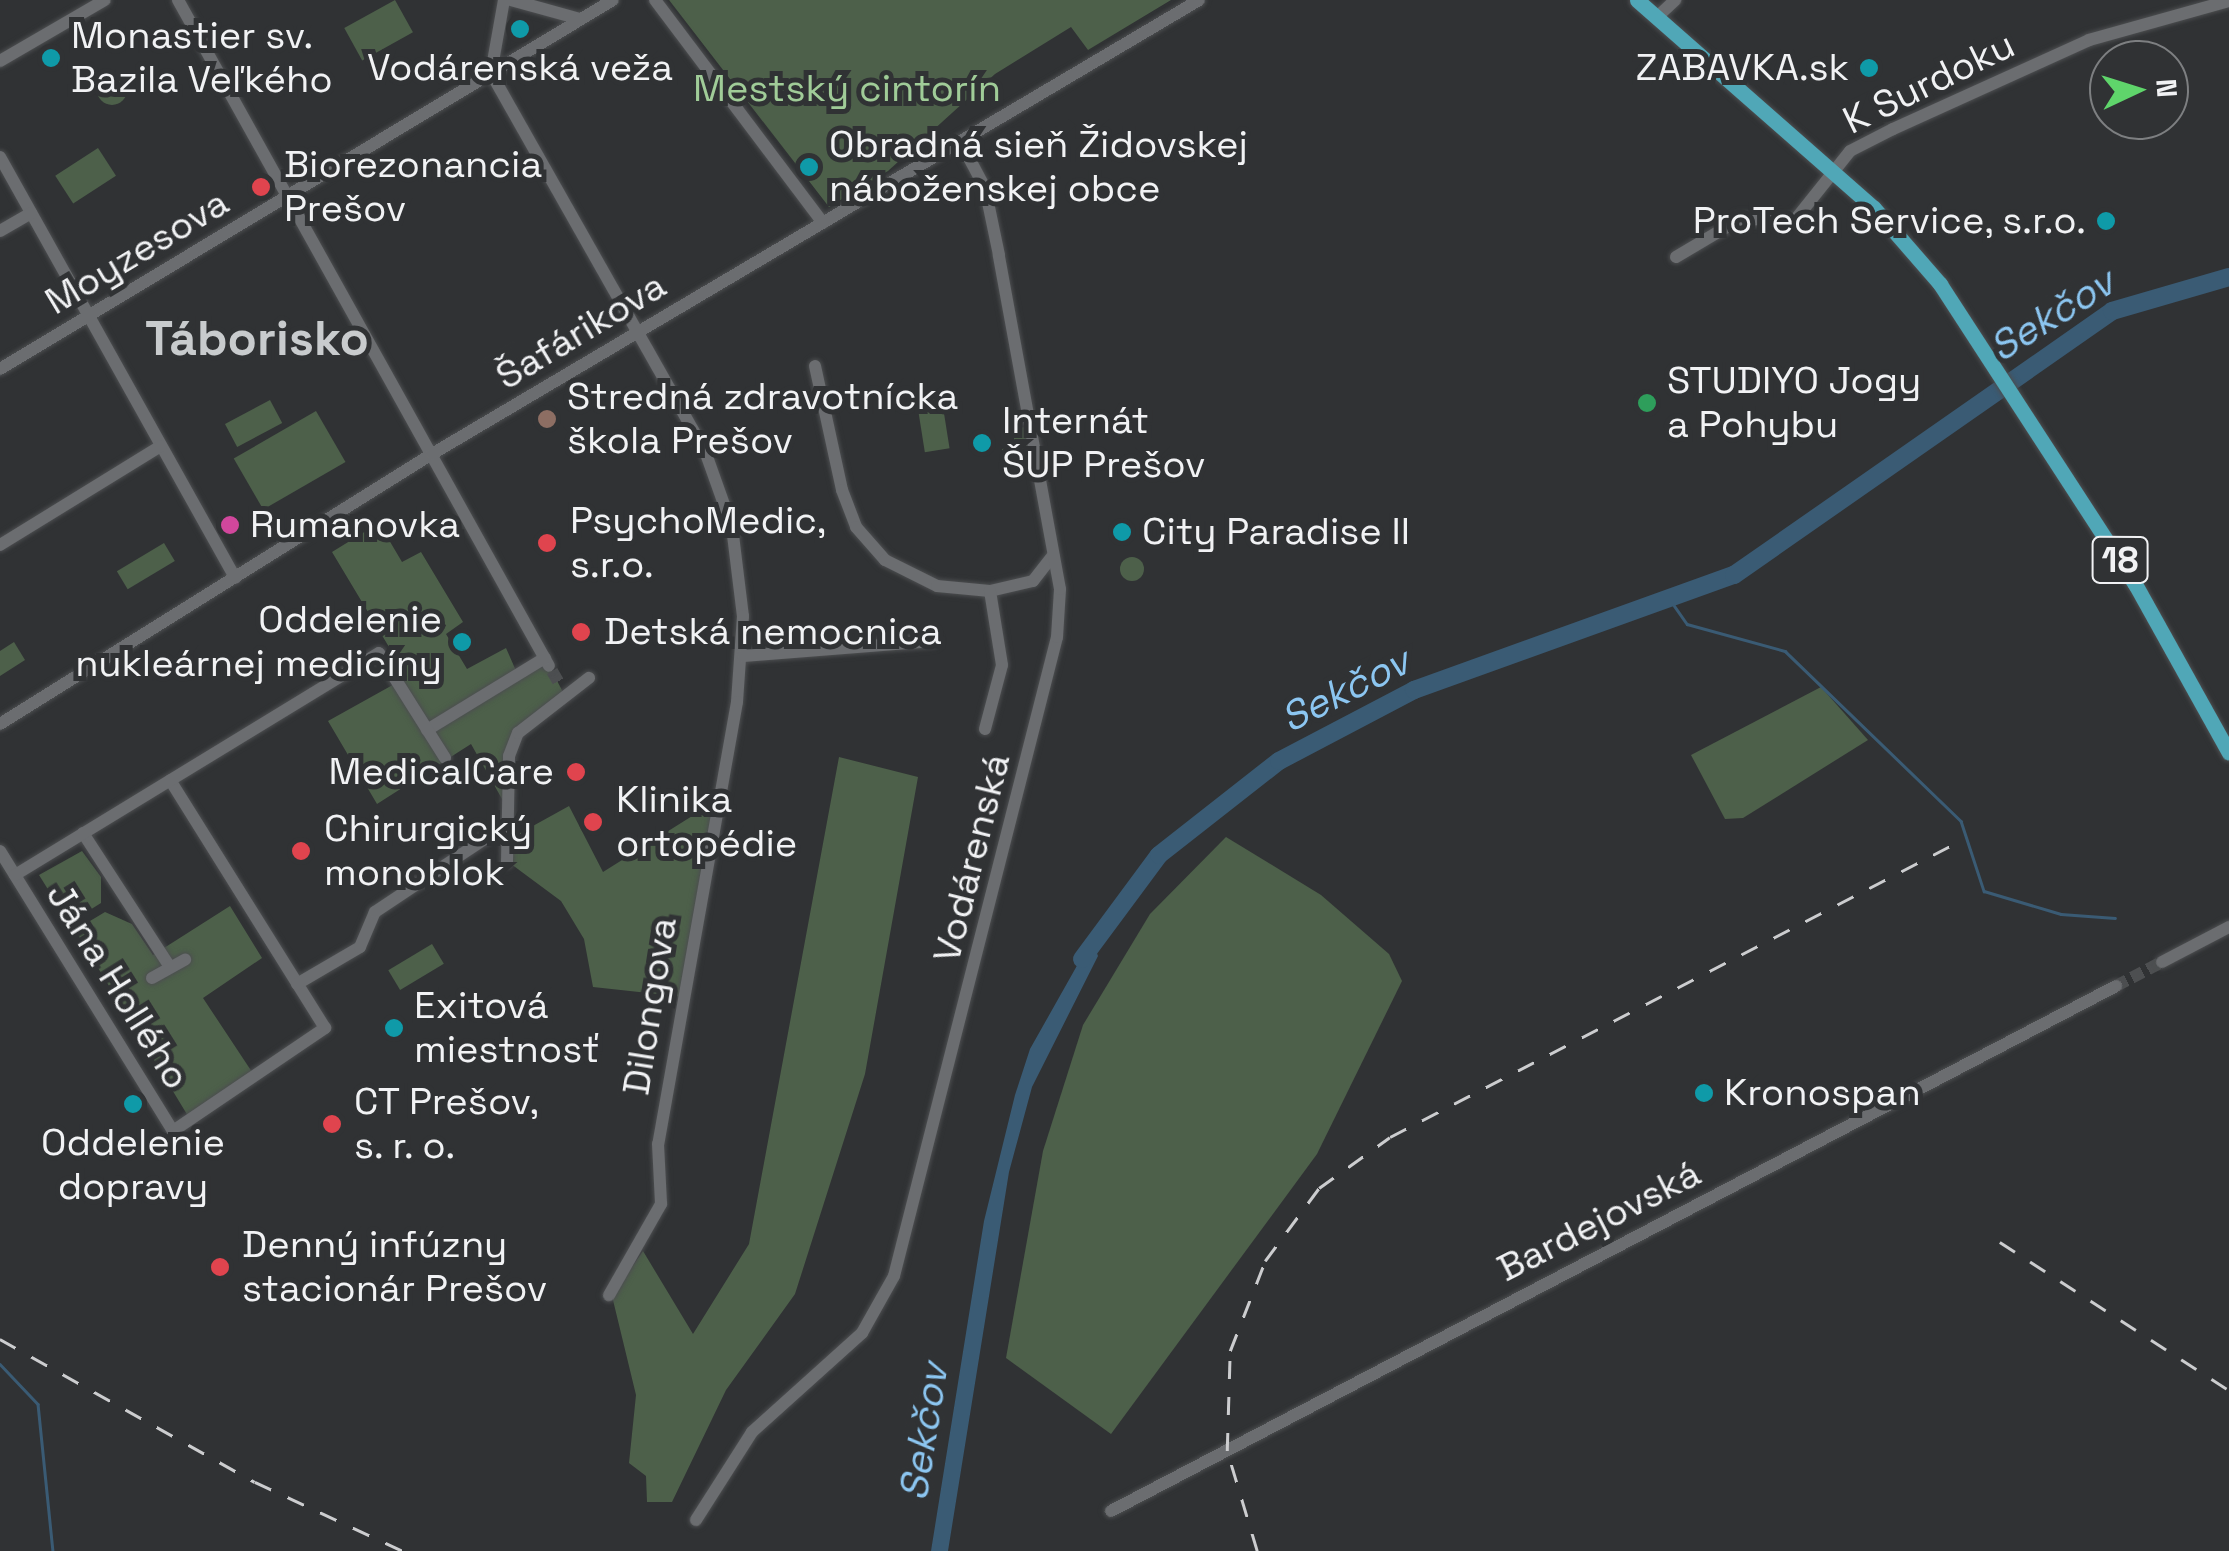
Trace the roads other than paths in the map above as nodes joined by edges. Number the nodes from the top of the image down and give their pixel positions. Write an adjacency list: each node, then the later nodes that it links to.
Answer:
1 (105, 0): 12 (street)
2 (178, 0): 17 (street)
3 (508, 0): 11 (street); 13 (street)
4 (613, 0): 11 (street, Moyzesova)
5 (654, 0): 19 (street)
6 (1199, 0): 14 (street, Šafárikova)
7 (1637, 0): 10 (main road, 18)
8 (1674, 0): 10 (street)
9 (2229, 1): 16 (street, K Surdoku)
10 (1657, 16): 16 (main road, 18)
11 (580, 20): 13 (street, Moyzesova)
12 (0, 60)
13 (490, 73): 17 (street, Moyzesova); 23 (street, Dilongova)
14 (960, 141): 19 (street, Šafárikova); 29 (street, Vodárenská)
15 (0, 157): 18 (street)
16 (1832, 172): 21 (street, K Surdoku); 38 (main road, 18)
17 (288, 196): 22 (street, Moyzesova); 27 (street)
18 (31, 213): 20 (street); 22 (street)
19 (823, 222): 23 (street, Šafárikova)
20 (0, 231)
21 (1676, 257)
22 (89, 317): 25 (street, Moyzesova); 26 (street)
23 (638, 331): 27 (street, Šafárikova); 33 (street, Dilongova)
24 (815, 366): 31 (street)
25 (0, 369)
26 (160, 446): 28 (street); 30 (street)
27 (432, 454): 30 (street, Šafárikova); 36 (street)
28 (0, 545)
29 (1054, 553): 31 (street); 55 (street, Vodárenská)
30 (235, 578): 35 (street, Šafárikova)
31 (990, 590): 37 (street)
32 (933, 641): 33 (street)
33 (743, 656): 53 (street, Dilongova)
34 (589, 678): 41 (street)
35 (0, 724)
36 (427, 730): 39 (street); 40 (street, Jána Hollého)
37 (986, 730)
38 (2229, 753)
39 (445, 758)
40 (170, 780): 42 (street, Jána Hollého); 51 (street, Jána Hollého)
41 (504, 826): 44 (street); 51 (street)
42 (83, 833): 45 (street, Jána Hollého); 49 (street, Jána Hollého)
43 (0, 851): 45 (street, Jána Hollého)
44 (507, 862)
45 (15, 875): 51 (street, Jána Hollého)
46 (2229, 927): 48 (street)
47 (185, 960): 49 (street)
48 (2162, 962)
49 (170, 967): 50 (street)
50 (152, 978)
51 (298, 984)
52 (2116, 986): 54 (street, Bardejovská)
53 (609, 1295)
54 (1111, 1511)
55 (696, 1520)

